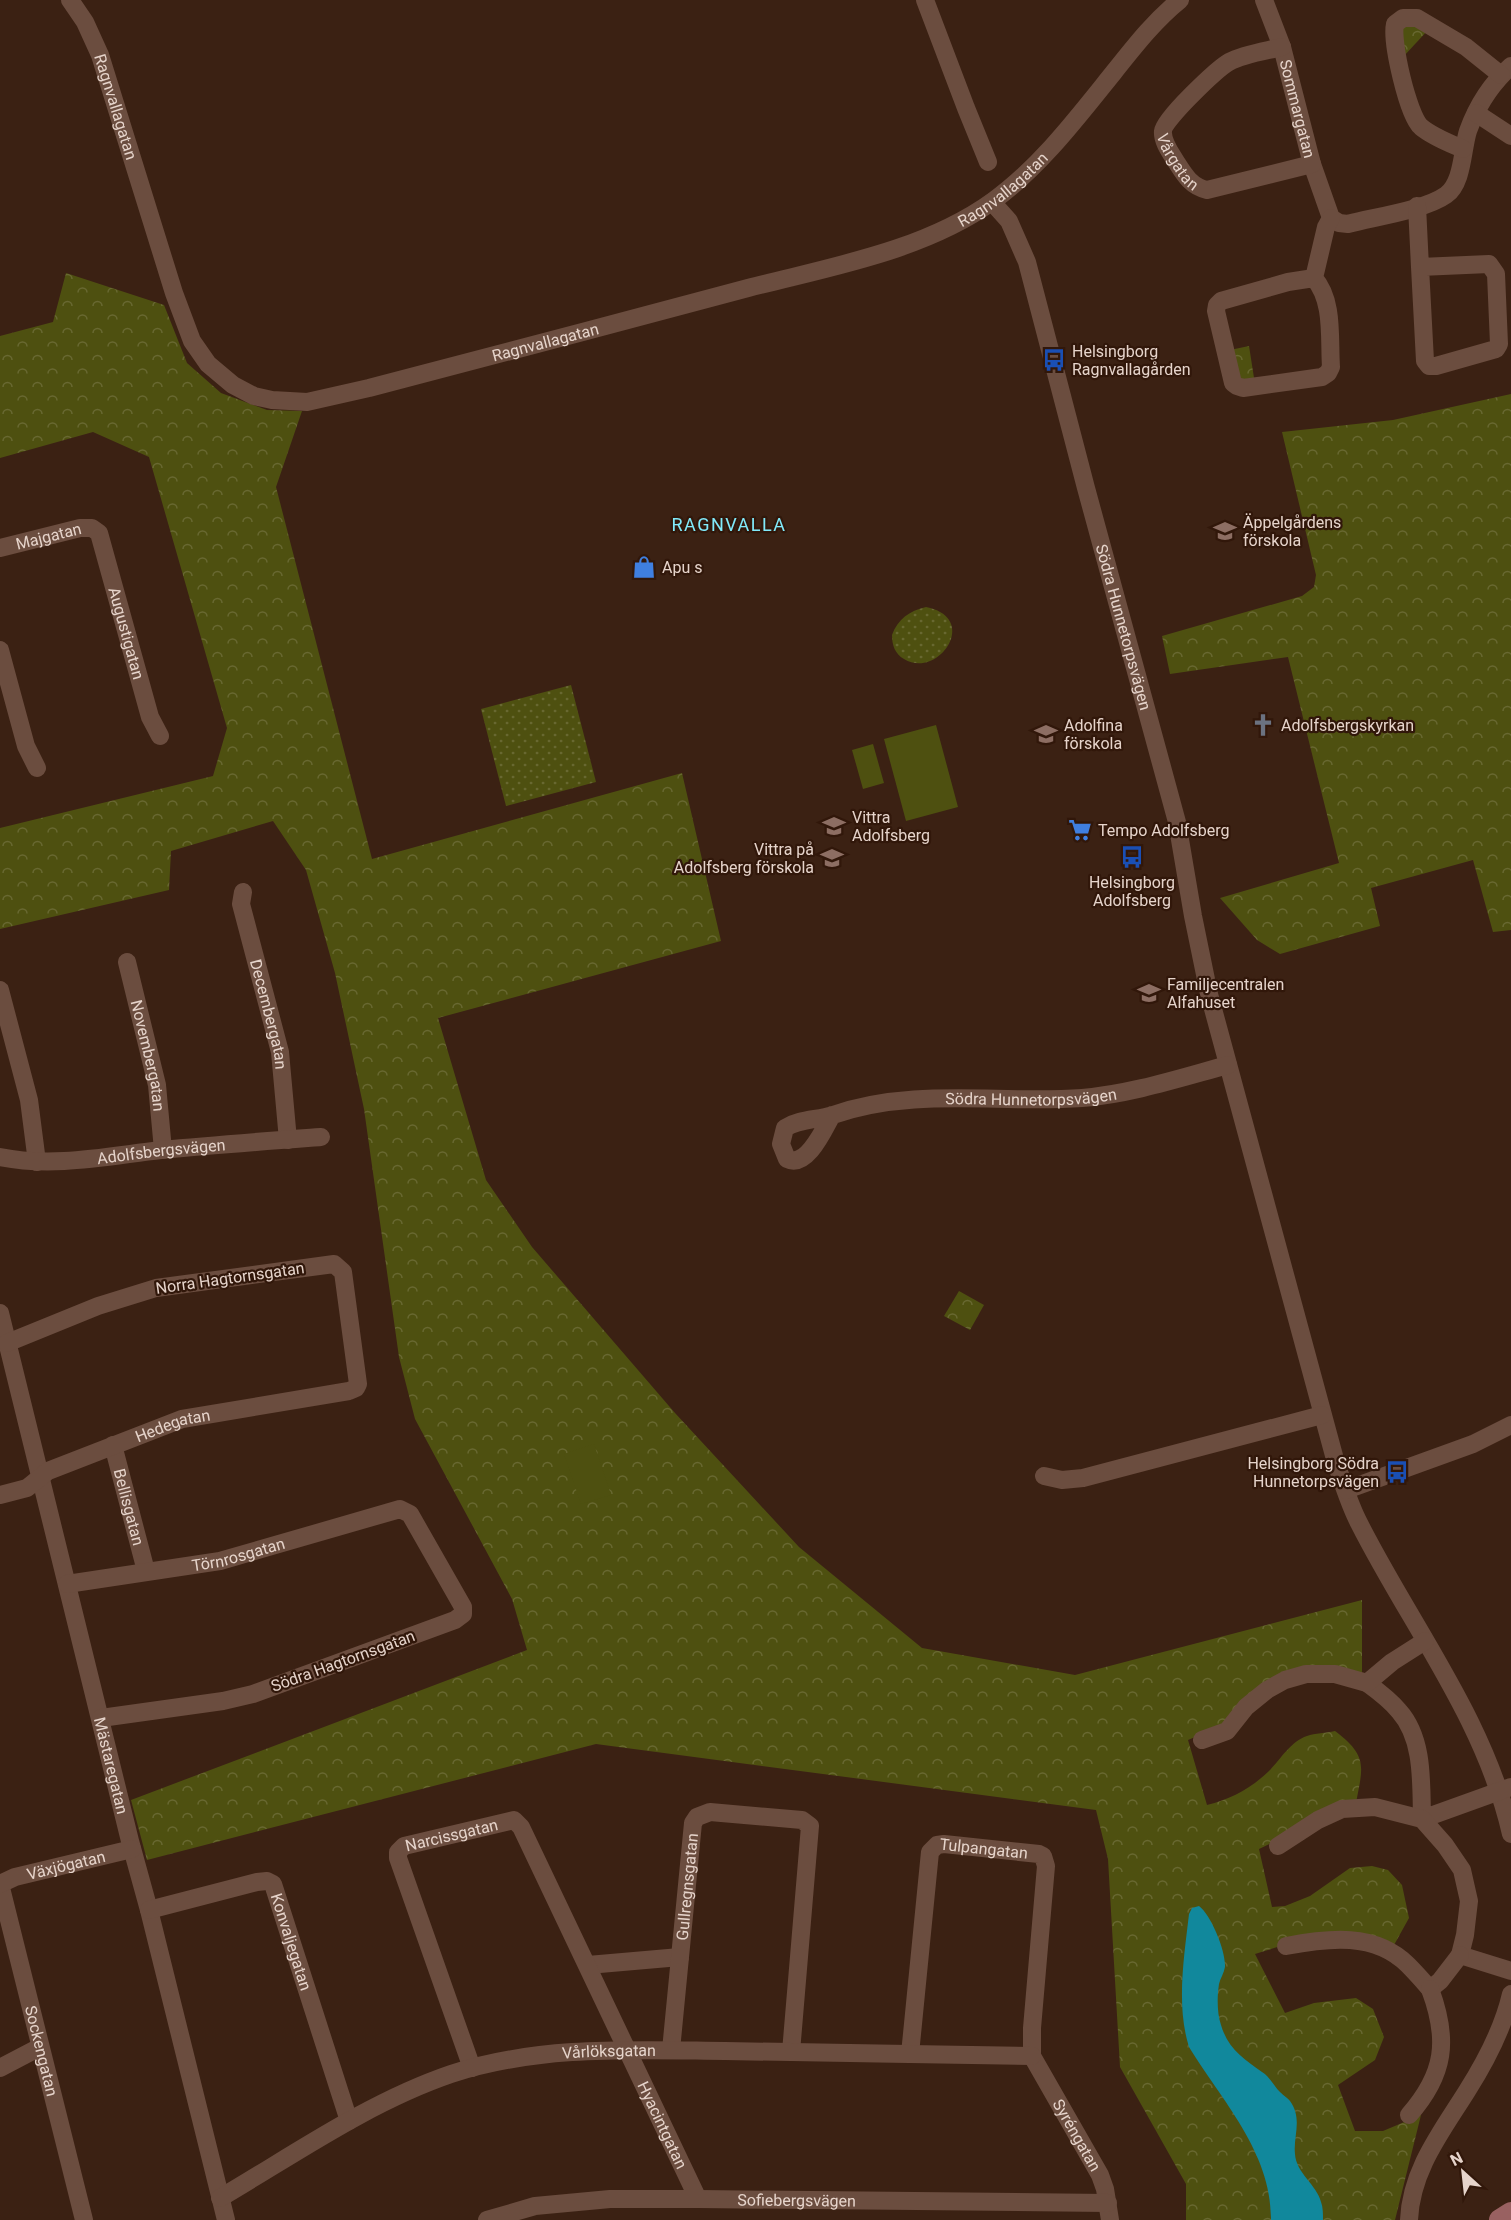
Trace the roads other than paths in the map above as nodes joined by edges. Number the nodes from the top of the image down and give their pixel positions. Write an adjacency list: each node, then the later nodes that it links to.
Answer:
1 (70, 0): 12 (street, Ragnvallagatan)
2 (925, 0): 10 (street)
3 (1180, 0): 12 (street, Ragnvallagatan)
4 (1264, 0): 5 (street, Sommargatan)
5 (1282, 47): 11 (street, Sommargatan); 11 (street, Vårgatan)
6 (1506, 71): 7 (street); 9 (street)
7 (1476, 113): 8 (street); 9 (street)
8 (1511, 136)
9 (1463, 149): 13 (street)
10 (988, 162)
11 (1312, 164): 14 (street, Sommargatan)
12 (992, 202): 25 (street, Södra Hunnetorpsvägen)
13 (1417, 206): 14 (street); 15 (street)
14 (1331, 218): 16 (street)
15 (1420, 267): 15 (street)
16 (1314, 278): 16 (street)
17 (96, 530): 18 (street, Majgatan); 20 (street, Augustigatan)
18 (0, 548)
19 (0, 650): 21 (street)
20 (160, 736)
21 (37, 768)
22 (243, 891): 28 (street, Decembergatan)
23 (127, 962): 29 (street, Novembergatan)
24 (0, 990): 31 (street)
25 (1228, 1065): 26 (street, Södra Hunnetorpsvägen); 35 (street, Södra Hunnetorpsvägen)
26 (832, 1115)
27 (321, 1137): 28 (street, Adolfsbergsvägen)
28 (288, 1140): 29 (street, Adolfsbergsvägen)
29 (163, 1150): 31 (street, Adolfsbergsvägen)
30 (0, 1156): 31 (street, Adolfsbergsvägen)
31 (37, 1162)
32 (0, 1313): 33 (street, Mästaregatan)
33 (8, 1343): 34 (street, Norra Hagtornsgatan); 38 (street, Mästaregatan)
34 (356, 1388): 37 (street, Hedegatan)
35 (1322, 1414): 39 (street); 40 (street, Södra Hunnetorpsvägen)
36 (1511, 1425): 40 (street)
37 (113, 1445): 38 (street, Hedegatan); 43 (street, Bellisgatan)
38 (41, 1476): 41 (street, Hedegatan); 44 (street, Mästaregatan)
39 (1044, 1476)
40 (1346, 1490): 45 (street, Södra Hunnetorpsvägen)
41 (0, 1495)
42 (405, 1510): 43 (street, Törnrosgatan); 47 (street, Södra Hagtornsgatan)
43 (146, 1571): 44 (street, Törnrosgatan)
44 (68, 1584): 47 (street, Mästaregatan)
45 (1425, 1641): 46 (street); 49 (street, Södra Hunnetorpsvägen)
46 (1367, 1683): 48 (street); 50 (street)
47 (101, 1718): 53 (street, Mästaregatan)
48 (1203, 1740)
49 (1505, 1789): 50 (street); 51 (street, Södra Hunnetorpsvägen)
50 (1422, 1819): 52 (street); 57 (street)
51 (1511, 1834)
52 (1278, 1846)
53 (132, 1848): 54 (street, Växjögatan); 55 (street, Mästaregatan)
54 (0, 1884): 63 (street, Sockengatan)
55 (149, 1910): 72 (street, Konvaljegatan); 73 (street, Mästaregatan)
56 (1286, 1946): 61 (street)
57 (1460, 1955): 60 (street); 61 (street)
58 (680, 1957): 59 (street); 65 (street, Gullregnsgatan); 66 (street, Gullregnsgatan)
59 (588, 1965): 64 (street, Narcissgatan); 70 (street, Narcissgatan)
60 (1511, 1971)
61 (1430, 1989): 71 (street)
62 (1511, 1994): 80 (street)
63 (40, 2047): 69 (street); 77 (street, Sockengatan)
64 (628, 2050): 65 (street, Vårlöksgatan); 70 (street, Vårlöksgatan); 74 (street, Hyacintgatan)
65 (671, 2050): 66 (street, Vårlöksgatan)
66 (791, 2052): 67 (street, Vårlöksgatan)
67 (910, 2054): 68 (street, Vårlöksgatan); 68 (street, Tulpangatan)
68 (1032, 2056): 75 (street, Syréngatan)
69 (0, 2068)
70 (471, 2068): 72 (street, Vårlöksgatan)
71 (1409, 2115)
72 (349, 2121): 73 (street, Vårlöksgatan)
73 (220, 2198): 78 (street, Mästaregatan)
74 (698, 2199): 75 (street, Sofiebergsvägen); 79 (street, Sofiebergsvägen)
75 (1109, 2212)
76 (1511, 2213): 81 (main road)
77 (84, 2220)
78 (226, 2220)
79 (487, 2220)
80 (1409, 2220)
81 (1500, 2220)

